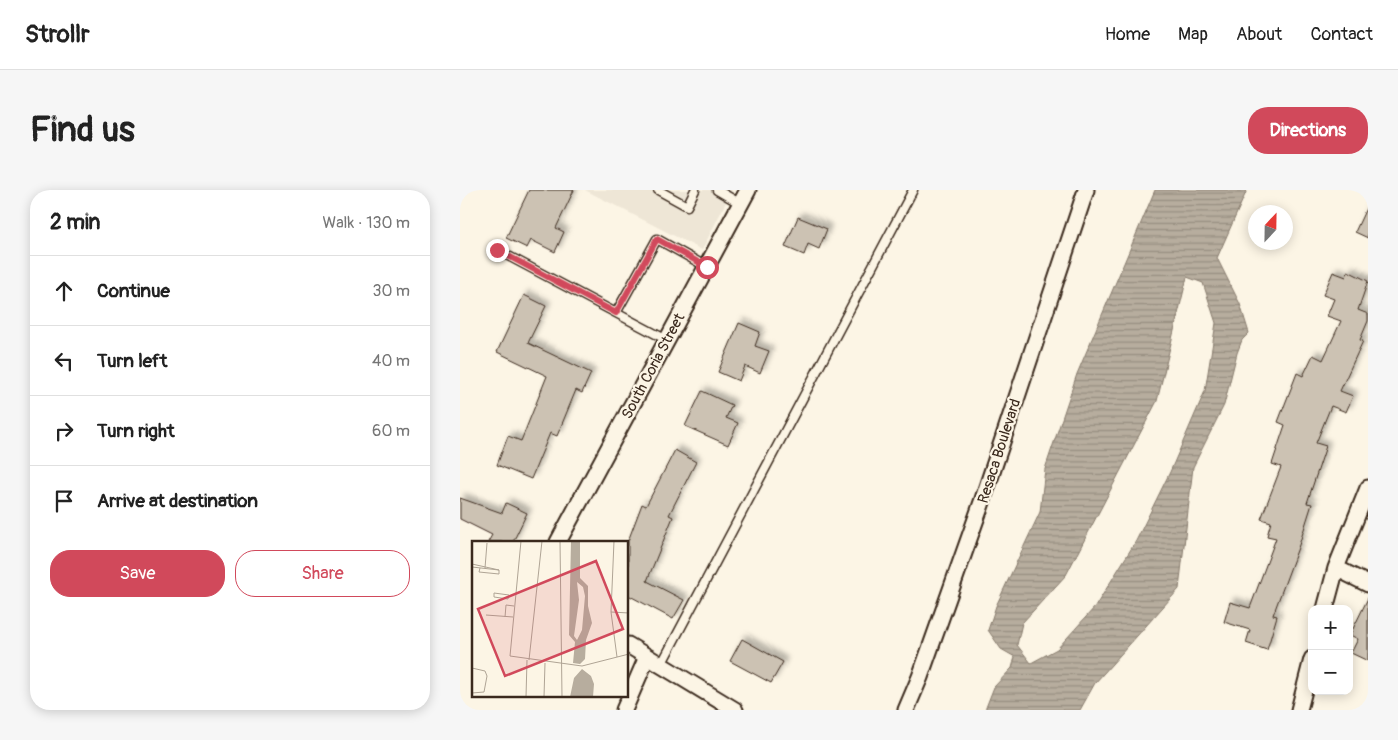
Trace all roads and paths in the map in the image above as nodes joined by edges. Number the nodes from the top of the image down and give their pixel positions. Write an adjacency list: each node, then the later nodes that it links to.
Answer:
1 (658, 190): 2 (lane)
2 (695, 190)
3 (717, 190): 7 (lane)
4 (748, 190): 7 (street, South Coria Street)
5 (913, 190): 19 (lane)
6 (1086, 190): 23 (street, Resaca Boulevard)
7 (741, 204): 9 (street, South Coria Street)
8 (497, 250): 10 (lane)
9 (707, 267): 10 (lane); 11 (street, South Coria Street)
10 (616, 313): 11 (lane)
11 (667, 340): 13 (street, South Coria Street)
12 (1368, 488): 14 (street)
13 (559, 541)
14 (1336, 568): 15 (street); 16 (street)
15 (1368, 584)
16 (1326, 605)
17 (629, 646): 18 (street)
18 (647, 657): 19 (street); 21 (street)
19 (661, 665): 22 (street)
20 (1308, 675): 24 (street)
21 (624, 710)
22 (735, 710)
23 (906, 710)
24 (1299, 710)

